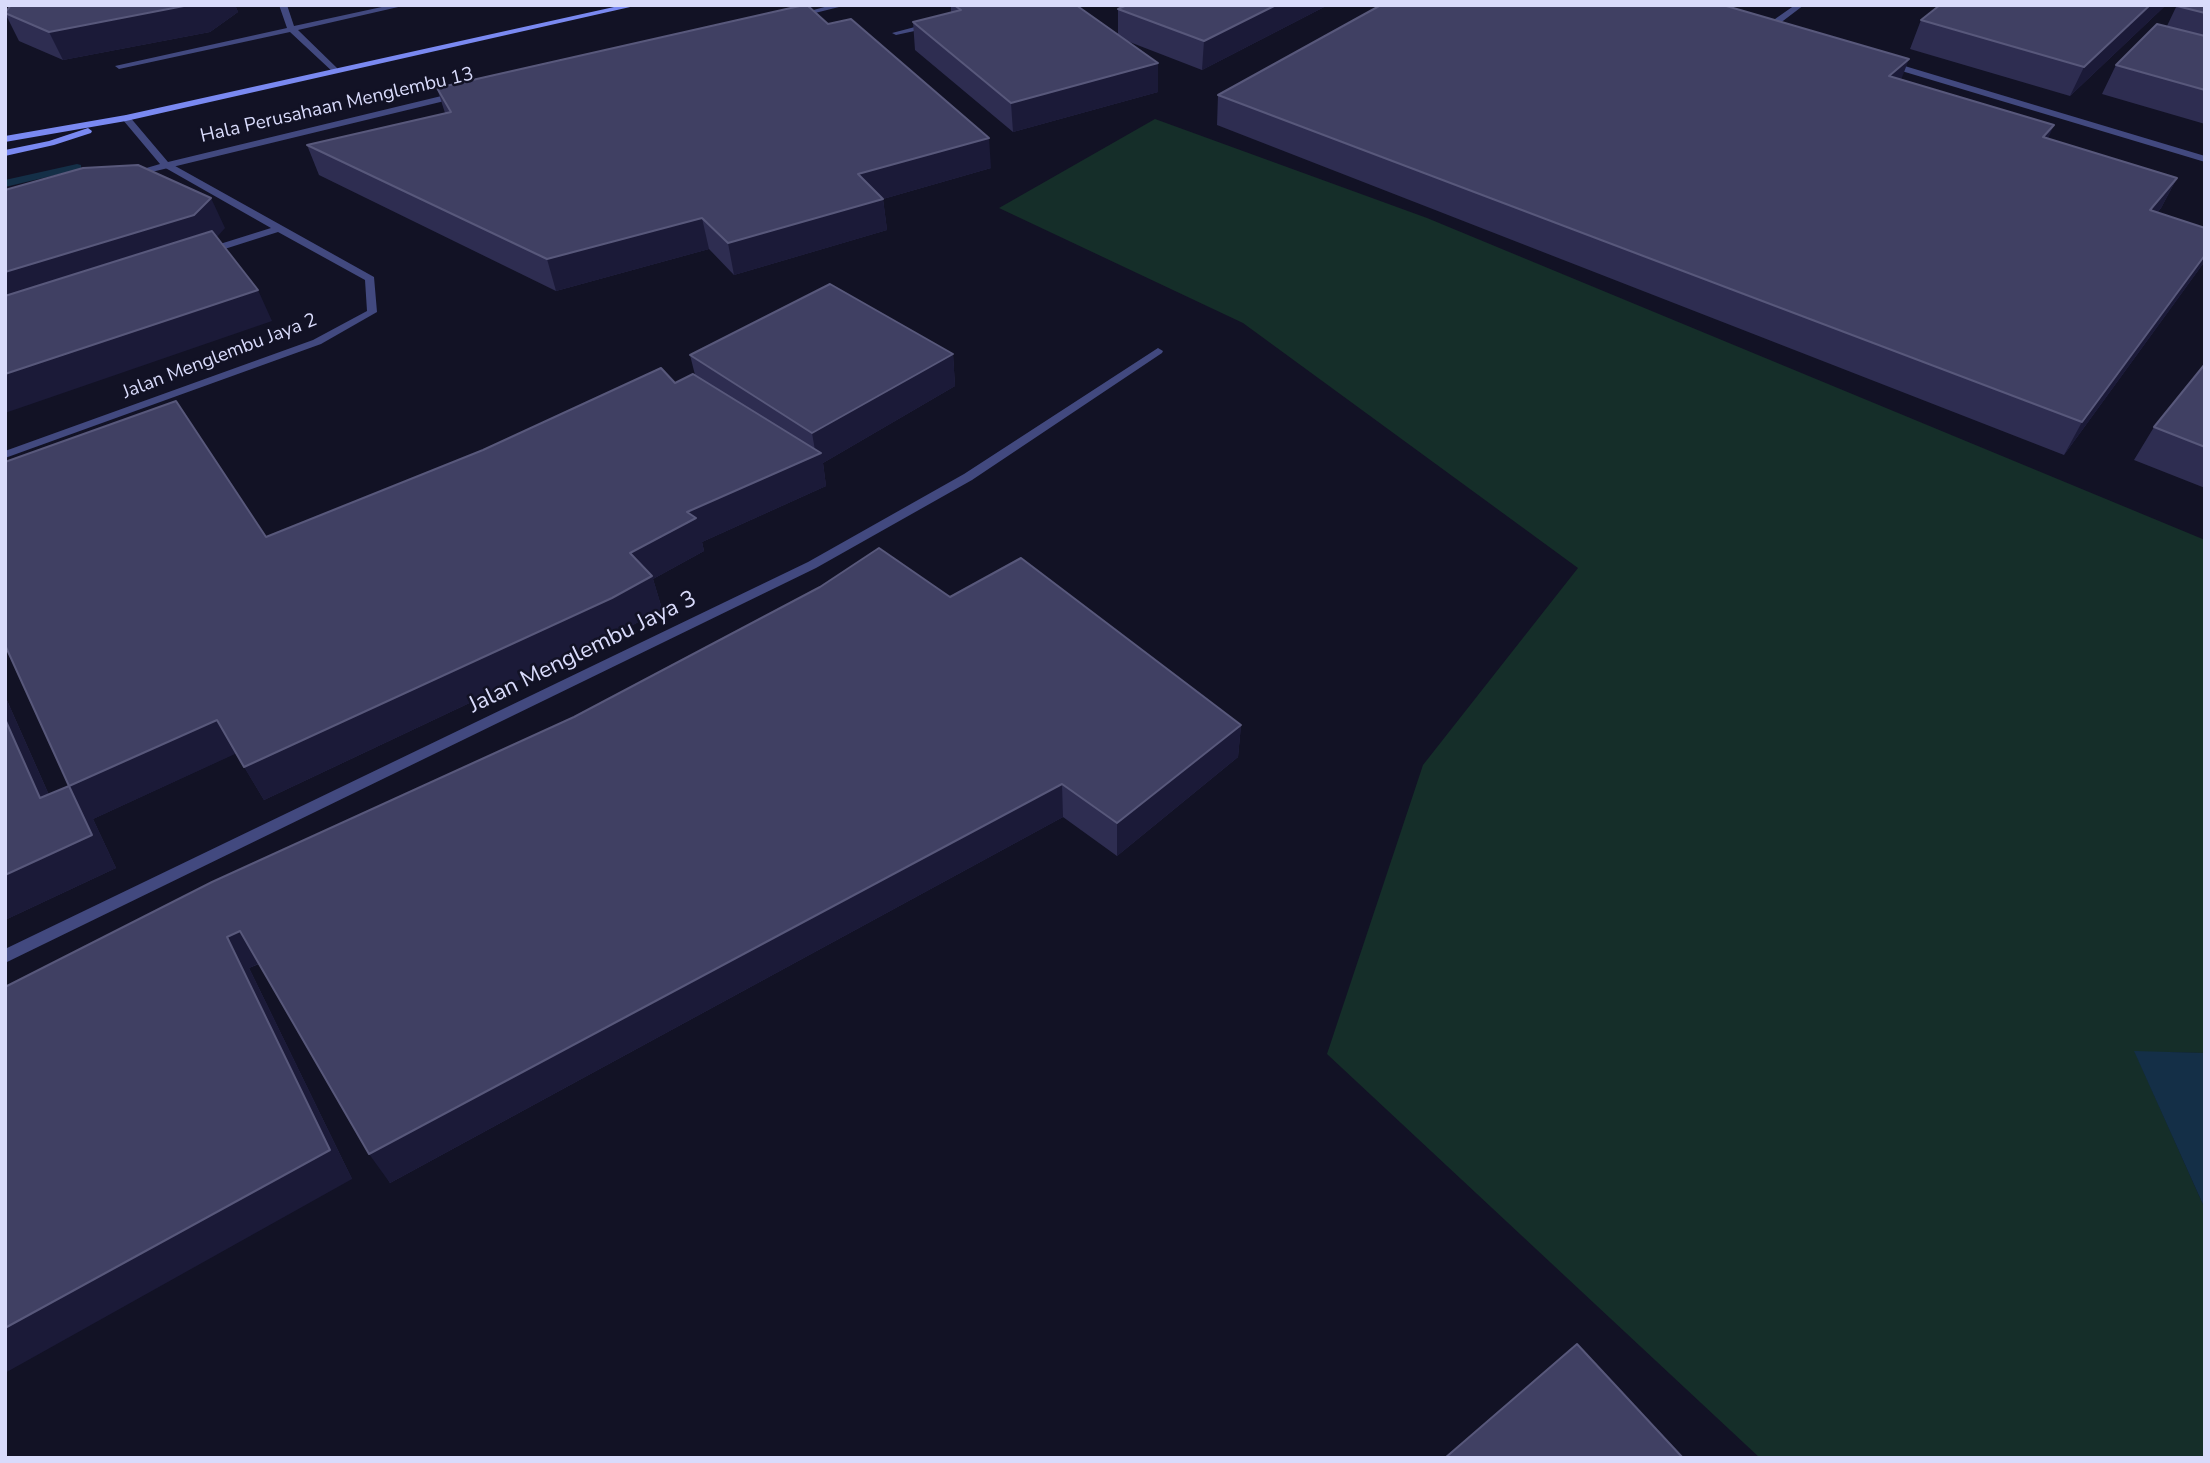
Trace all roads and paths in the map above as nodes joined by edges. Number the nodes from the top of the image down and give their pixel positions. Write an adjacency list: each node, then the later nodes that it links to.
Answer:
1 (283, 5): 9 (street)
2 (403, 5): 9 (street)
3 (635, 5): 15 (street, Hala Perusahaan Menglembu 13)
4 (843, 5): 6 (street)
5 (1800, 5): 10 (street)
6 (789, 18)
7 (936, 24): 12 (street)
8 (1755, 24): 10 (street)
9 (291, 28): 14 (street); 15 (street)
10 (1768, 28): 11 (street)
11 (1781, 32)
12 (896, 33)
13 (1874, 60): 20 (street)
14 (119, 66)
15 (334, 70): 17 (street, Hala Perusahaan Menglembu 13)
16 (470, 93): 21 (street, Hala Perusahaan Menglembu 13)
17 (125, 118): 18 (street, Hala Perusahaan Menglembu 13); 19 (street, Hala Perusahaan Menglembu 13); 21 (street, Jalan Menglembu Jaya 2)
18 (5, 139)
19 (5, 153)
20 (2205, 159)
21 (165, 164): 22 (street, Hala Perusahaan Menglembu 13); 23 (street, Jalan Menglembu Jaya 2)
22 (125, 175)
23 (280, 228): 24 (street); 26 (street, Jalan Menglembu Jaya 2)
24 (201, 253)
25 (1158, 351): 27 (street, Jalan Menglembu Jaya 3)
26 (5, 455)
27 (5, 956)

